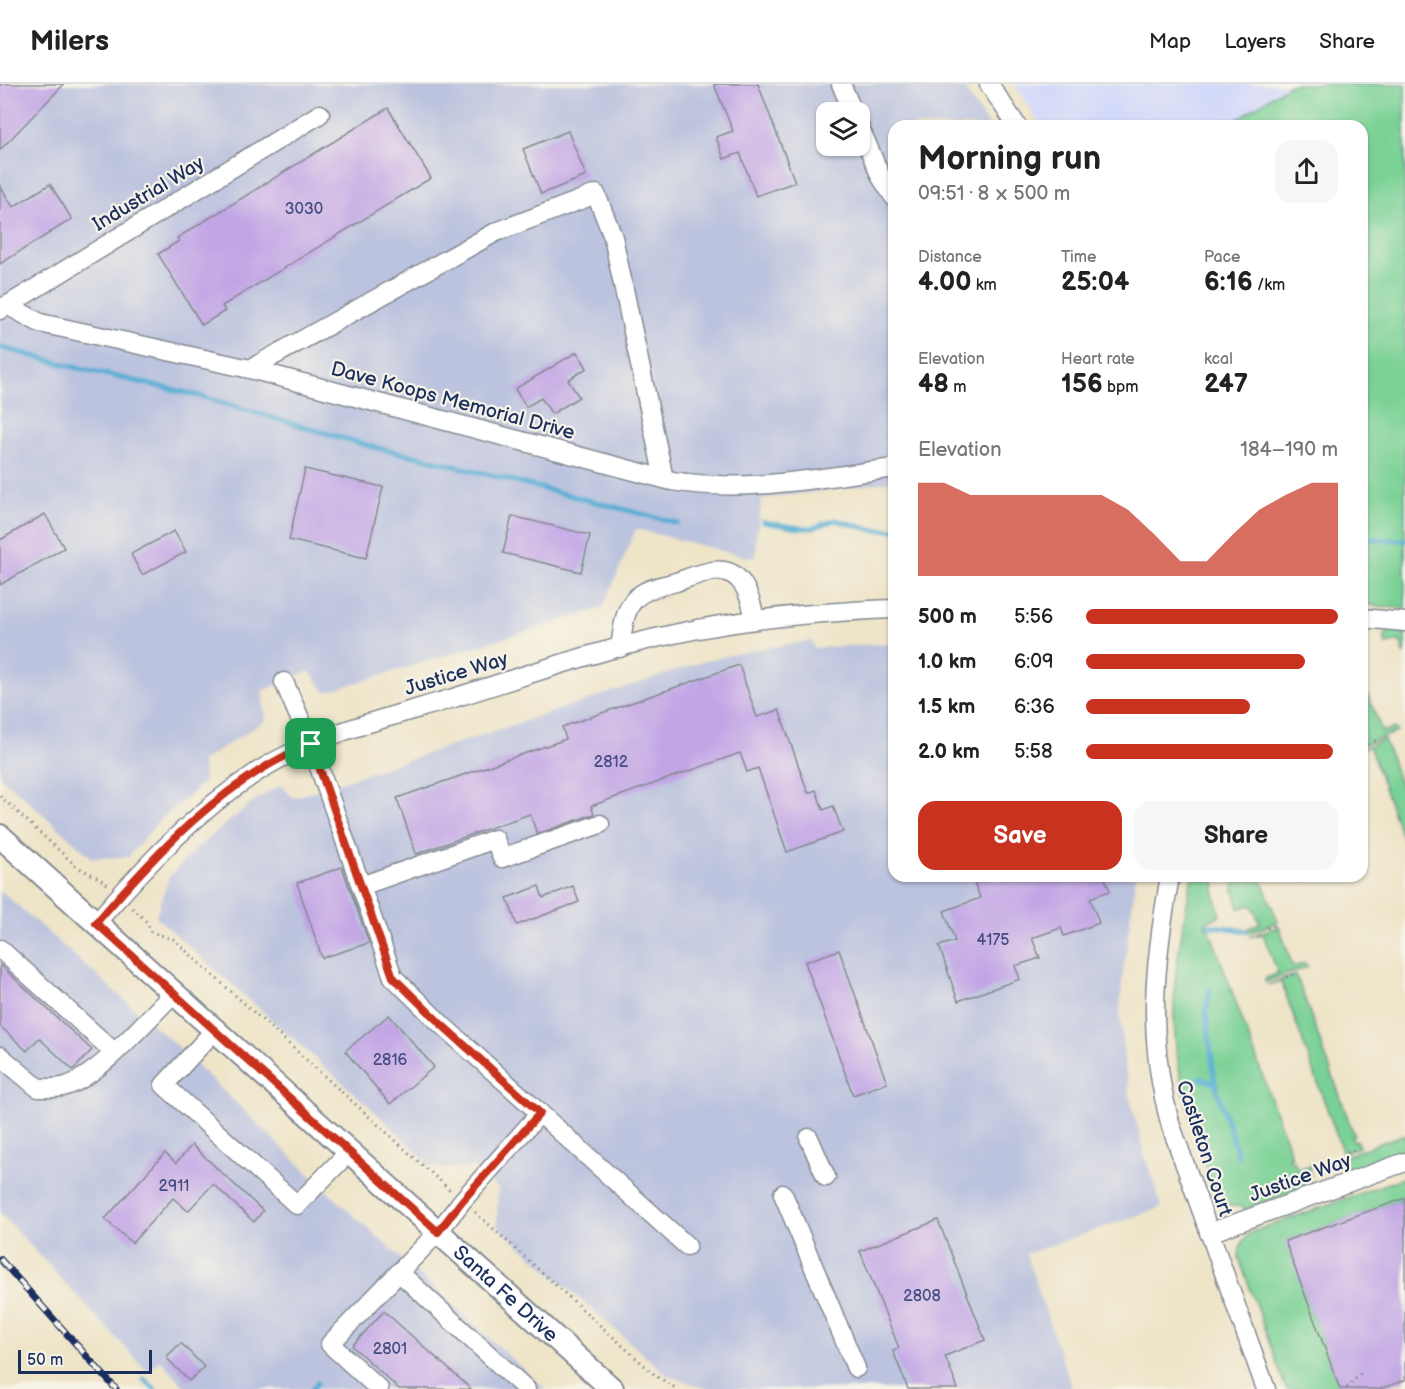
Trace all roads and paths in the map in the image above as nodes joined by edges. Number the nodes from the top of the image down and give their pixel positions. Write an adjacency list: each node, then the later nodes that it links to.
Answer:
1 (840, 84): 3 (street)
2 (989, 84): 5 (street)
3 (848, 102)
4 (320, 114): 8 (street, Industrial Way)
5 (1013, 120)
6 (870, 152): 7 (street)
7 (888, 188)
8 (4, 307): 9 (street, Dave Koops Memorial Drive)
9 (250, 369): 11 (street, Dave Koops Memorial Drive); 11 (street)
10 (888, 469): 11 (street, Dave Koops Memorial Drive)
11 (664, 479)
12 (888, 609): 14 (street, Justice Way)
13 (1368, 619): 15 (street)
14 (755, 620): 16 (street, Justice Way); 16 (street)
15 (1405, 622)
16 (620, 648): 18 (street, Justice Way)
17 (284, 682): 18 (street)
18 (311, 744): 23 (street); 24 (street, Justice Way)
19 (0, 796): 24 (path)
20 (600, 824): 23 (street)
21 (0, 836): 25 (main road, Santa Fe Drive)
22 (1169, 882): 45 (street, Castleton Court)
23 (361, 886): 35 (street)
24 (120, 896): 25 (street, Justice Way); 43 (path)
25 (96, 923): 31 (main road, Santa Fe Drive)
26 (1275, 925): 27 (path)
27 (1267, 928)
28 (0, 948): 33 (street)
29 (1296, 973): 30 (path)
30 (1286, 977)
31 (174, 993): 32 (main road, Santa Fe Drive); 33 (street)
32 (214, 1031): 38 (main road, Santa Fe Drive); 38 (street)
33 (114, 1052): 34 (street)
34 (0, 1056)
35 (540, 1113): 43 (street); 46 (street)
36 (810, 1138): 41 (street)
37 (1358, 1149): 39 (path)
38 (349, 1152): 44 (main road, Santa Fe Drive)
39 (1347, 1153)
40 (1405, 1162): 45 (street, Justice Way)
41 (826, 1177)
42 (783, 1194): 48 (street)
43 (462, 1201): 44 (street); 54 (path)
44 (438, 1232): 47 (street); 53 (main road, Santa Fe Drive)
45 (1209, 1233): 55 (street, Castleton Court)
46 (687, 1246)
47 (400, 1273): 51 (street); 52 (street)
48 (855, 1368)
49 (1361, 1373): 50 (path)
50 (1347, 1388)
51 (379, 1389)
52 (526, 1389)
53 (612, 1389)
54 (677, 1389)
55 (1266, 1389)

